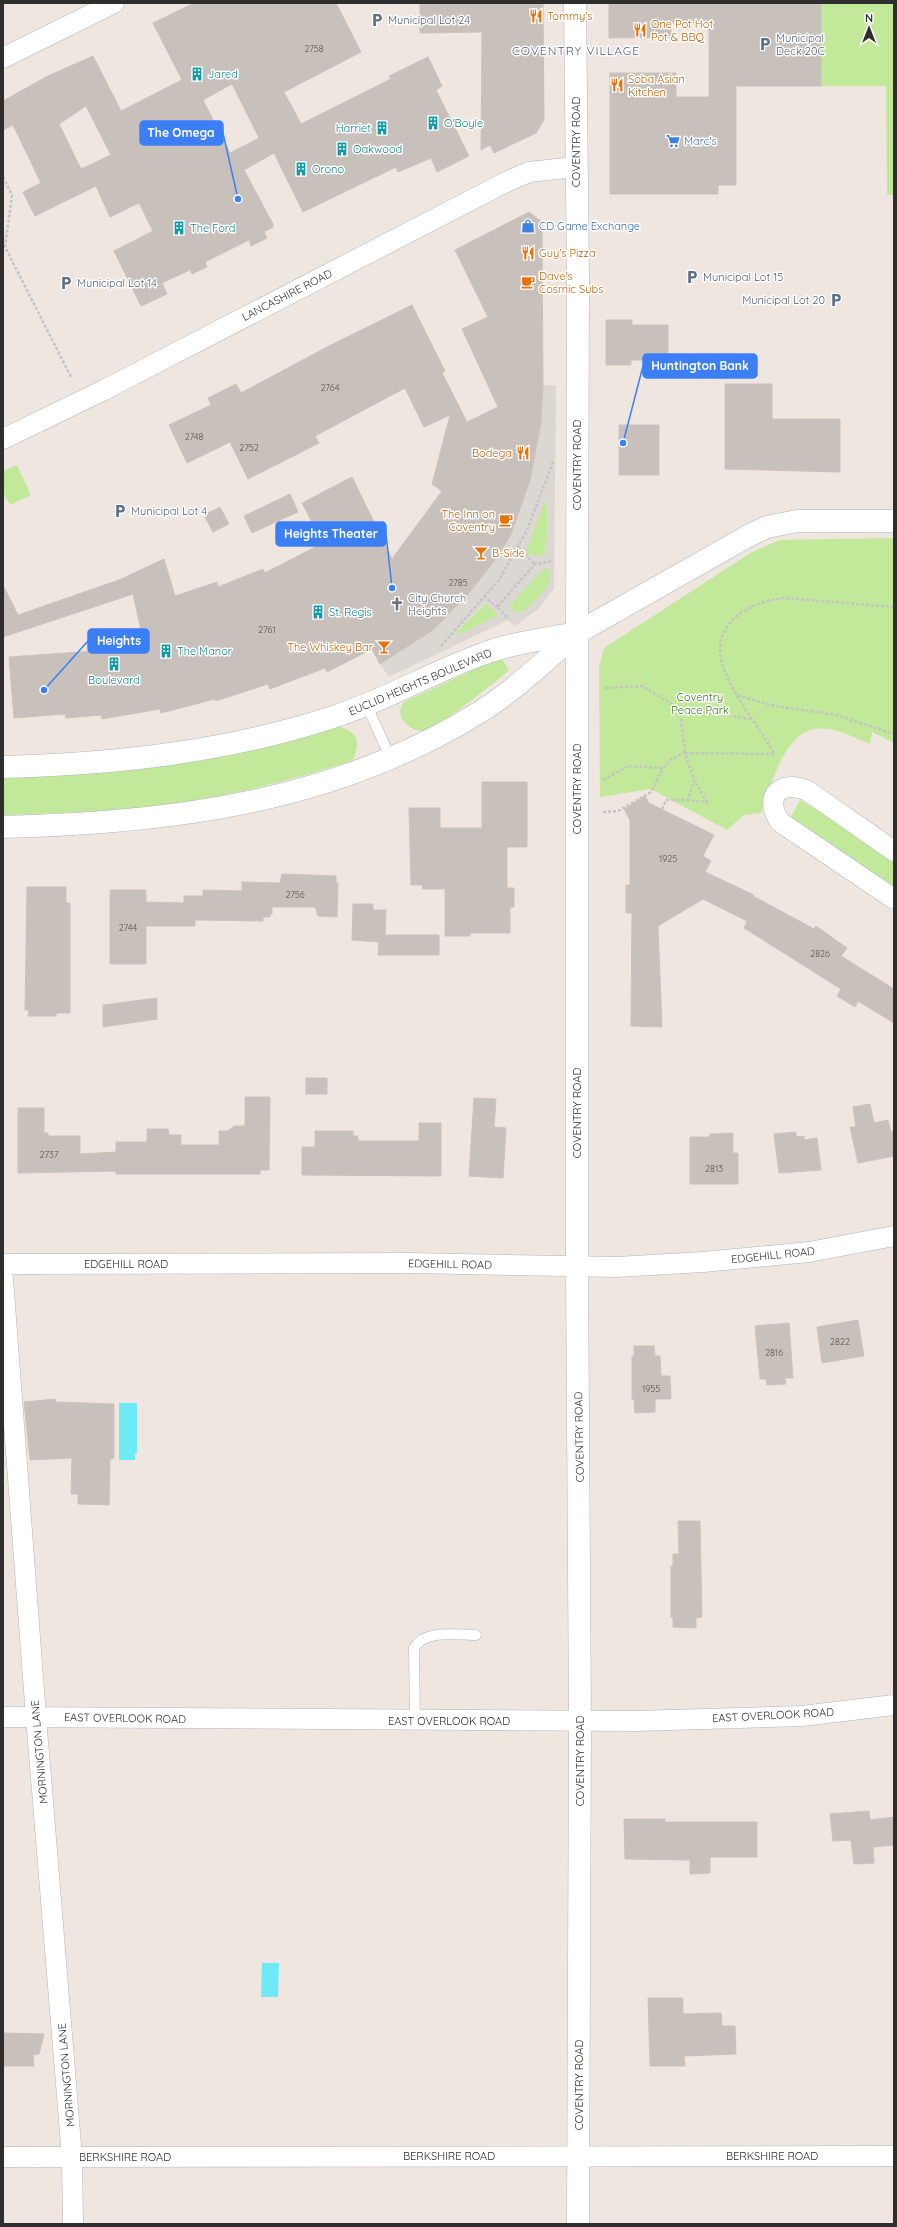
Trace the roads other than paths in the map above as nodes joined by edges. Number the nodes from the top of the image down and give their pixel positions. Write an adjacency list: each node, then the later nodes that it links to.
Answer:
1 (114, 3): 3 (street)
2 (575, 3): 4 (street, COVENTRY ROAD)
3 (3, 58)
4 (575, 167): 5 (street, LANCASHIRE ROAD); 7 (street, COVENTRY ROAD)
5 (3, 439)
6 (894, 521): 7 (street, EUCLID HEIGHTS BOULEVARD)
7 (577, 633): 8 (street, EUCLID HEIGHTS BOULEVARD); 9 (street, EUCLID HEIGHTS BOULEVARD); 16 (street, COVENTRY ROAD)
8 (367, 706): 9 (lane); 10 (street, EUCLID HEIGHTS BOULEVARD)
9 (391, 759): 11 (street, EUCLID HEIGHTS BOULEVARD)
10 (3, 767)
11 (3, 828)
12 (894, 851): 13 (street)
13 (894, 899)
14 (894, 1236): 16 (street, EDGEHILL ROAD)
15 (3, 1264): 16 (street, EDGEHILL ROAD)
16 (577, 1267): 23 (street, COVENTRY ROAD)
17 (3, 1279): 21 (street, MORNINGTON LANE)
18 (476, 1635): 22 (lane)
19 (894, 1705): 23 (street, EAST OVERLOOK ROAD)
20 (3, 1717): 21 (street, EAST OVERLOOK ROAD)
21 (36, 1717): 22 (street, EAST OVERLOOK ROAD); 27 (street, MORNINGTON LANE)
22 (415, 1721): 23 (street, EAST OVERLOOK ROAD)
23 (580, 1721): 24 (street, COVENTRY ROAD)
24 (578, 2156): 25 (street, BERKSHIRE ROAD); 27 (street, BERKSHIRE ROAD); 29 (street, COVENTRY ROAD)
25 (894, 2156)
26 (3, 2157): 27 (street, BERKSHIRE ROAD)
27 (72, 2157): 28 (street, MORNINGTON LANE)
28 (73, 2224)
29 (578, 2224)

